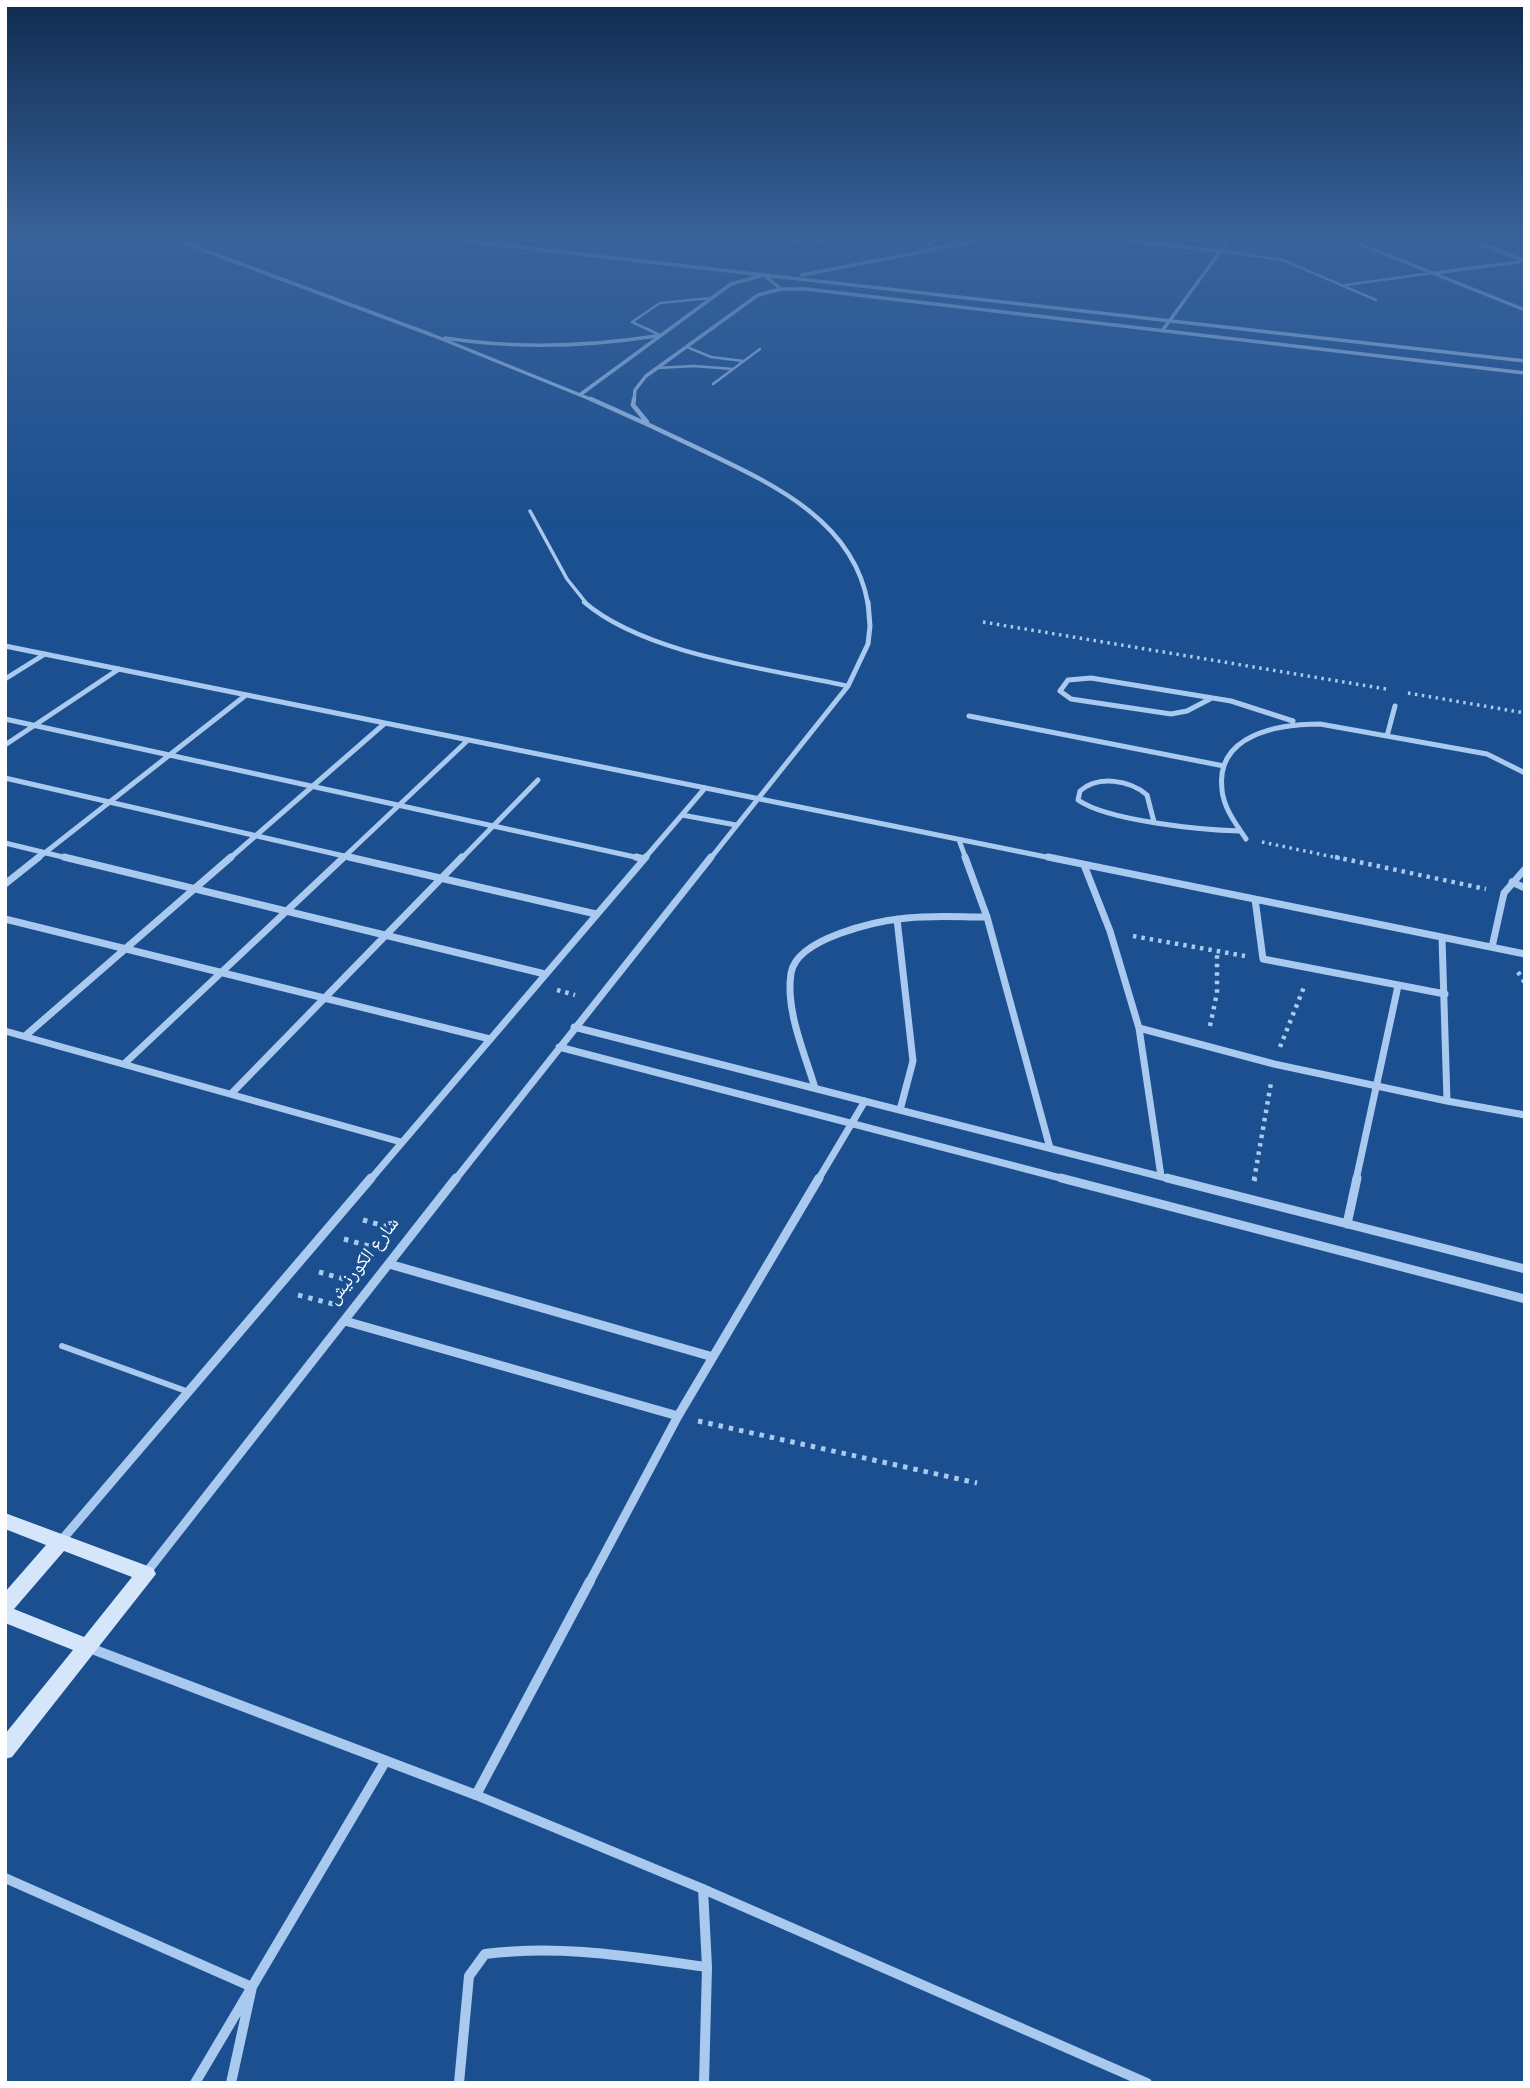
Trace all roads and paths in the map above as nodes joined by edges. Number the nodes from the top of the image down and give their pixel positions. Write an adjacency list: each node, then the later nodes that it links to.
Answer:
1 (427, 335): 16 (street, شارع الكورنيش)
2 (429, 335): 3 (street)
3 (657, 335)
4 (660, 335): 16 (street)
5 (703, 335): 8 (street)
6 (1201, 335): 14 (street)
7 (1304, 335): 11 (street)
8 (687, 347): 10 (lane); 12 (street)
9 (760, 349): 10 (lane)
10 (743, 361): 13 (lane)
11 (1525, 361)
12 (657, 369): 13 (lane); 17 (street)
13 (733, 369): 15 (lane)
14 (1525, 373)
15 (713, 384)
16 (580, 394): 17 (street, شارع الكورنيش)
17 (650, 425): 24 (street, شارع الكورنيش)
18 (530, 511): 24 (lane)
19 (983, 622): 28 (path)
20 (5, 646): 21 (street)
21 (45, 653): 22 (street); 23 (street)
22 (119, 669): 25 (street); 33 (street)
23 (5, 679)
24 (848, 686): 44 (street, شارع الكورنيش)
25 (246, 695): 32 (street); 37 (street)
26 (1210, 699): 26 (street); 31 (street)
27 (1395, 706): 34 (street)
28 (1525, 713)
29 (969, 716): 38 (street)
30 (5, 719): 33 (street)
31 (1297, 723): 34 (street); 38 (street)
32 (384, 724): 35 (street); 42 (street)
33 (35, 725): 36 (street); 37 (street)
34 (1387, 736): 39 (street)
35 (467, 741): 43 (street); 46 (street)
36 (5, 745)
37 (170, 755): 42 (street); 45 (street)
38 (1224, 766): 51 (street)
39 (1523, 770)
40 (5, 778): 45 (street)
41 (538, 780): 49 (street)
42 (312, 786): 46 (street); 52 (street)
43 (705, 788): 44 (street); 47 (street)
44 (757, 799): 50 (street, شارع الكورنيش); 54 (street)
45 (110, 802): 52 (street); 56 (street)
46 (399, 805): 49 (street); 57 (street)
47 (682, 815): 50 (street); 58 (street)
48 (1154, 822): 48 (street); 51 (street)
49 (493, 825): 58 (street); 61 (street)
50 (736, 825): 88 (street, شارع الكورنيش)
51 (1240, 831): 53 (street)
52 (255, 835): 57 (street); 65 (street)
53 (1247, 839): 66 (path)
54 (959, 840): 59 (street); 70 (street)
55 (5, 843): 56 (street)
56 (45, 853): 63 (street); 65 (street)
57 (344, 856): 61 (street); 68 (street)
58 (644, 859): 69 (street)
59 (1084, 865): 67 (street); 73 (street)
60 (1525, 869): 62 (street)
61 (442, 878): 69 (street); 74 (street)
62 (1512, 882): 64 (street); 66 (street)
63 (5, 884)
64 (1525, 888)
65 (194, 889): 68 (street); 77 (street)
66 (1504, 893): 76 (street)
67 (1255, 900): 75 (street); 80 (street)
68 (286, 911): 74 (street); 82 (street)
69 (596, 914): 83 (street)
70 (987, 916): 72 (street); 107 (street)
71 (5, 919): 77 (street)
72 (897, 919): 99 (street); 103 (street)
73 (1110, 931): 78 (path); 90 (street)
74 (386, 936): 83 (street); 87 (street)
75 (1442, 937): 76 (street); 86 (street)
76 (1492, 947): 79 (street)
77 (126, 948): 82 (street); 92 (street)
78 (1217, 951): 80 (path); 94 (path)
79 (1525, 954)
80 (1263, 959): 81 (street)
81 (1311, 970): 85 (street); 97 (path)
82 (221, 972): 87 (street); 96 (street)
83 (545, 974): 84 (street)
84 (536, 985): 88 (path); 93 (street)
85 (1398, 986): 86 (street); 98 (street)
86 (1445, 994): 102 (street)
87 (325, 998): 93 (street); 100 (street)
88 (596, 1000): 89 (street, شارع الكورنيش)
89 (575, 1027): 95 (street, شارع الكورنيش); 99 (street)
90 (1139, 1028): 94 (street); 108 (street)
91 (5, 1031): 92 (street)
92 (25, 1036): 96 (street)
93 (489, 1039): 106 (street)
94 (1207, 1045): 97 (street)
95 (559, 1046): 105 (street); 113 (street, شارع الكورنيش)
96 (124, 1064): 100 (street)
97 (1274, 1064): 98 (street); 109 (path)
98 (1376, 1084): 102 (street); 111 (street)
99 (815, 1088): 101 (street)
100 (231, 1094): 106 (street)
101 (865, 1101): 103 (street); 105 (street)
102 (1447, 1101): 104 (street)
103 (900, 1110): 107 (street)
104 (1525, 1115)
105 (851, 1123): 120 (street); 124 (street)
106 (401, 1142): 110 (street)
107 (1050, 1148): 108 (street)
108 (1161, 1176): 109 (street)
109 (1251, 1199): 111 (street)
110 (339, 1214): 112 (street); 113 (path)
111 (1347, 1224): 117 (street)
112 (322, 1233): 114 (path); 116 (street)
113 (413, 1233): 114 (street, شارع الكورنيش)
114 (397, 1253): 115 (street, شارع الكورنيش)
115 (389, 1264): 118 (street, شارع الكورنيش); 124 (street)
116 (294, 1266): 118 (path); 119 (street)
117 (1525, 1269)
118 (372, 1286): 121 (street, شارع الكورنيش)
119 (275, 1289): 121 (path); 125 (street)
120 (1525, 1298)
121 (355, 1309): 122 (street, شارع الكورنيش)
122 (345, 1321): 126 (street); 130 (street, شارع الكورنيش)
123 (62, 1346): 125 (lane)
124 (713, 1357): 126 (street)
125 (186, 1391): 129 (street)
126 (678, 1416): 127 (path); 136 (street)
127 (977, 1483)
128 (5, 1521): 129 (main road)
129 (60, 1542): 130 (main road); 131 (main road)
130 (146, 1574): 133 (main road, شارع الكورنيش)
131 (5, 1606)
132 (5, 1614): 133 (main road)
133 (87, 1647): 134 (main road, شارع الكورنيش); 135 (street)
134 (5, 1750)
135 (385, 1762): 136 (street); 140 (street)
136 (477, 1796): 138 (street)
137 (5, 1878): 140 (street)
138 (703, 1889): 139 (street); 141 (street)
139 (707, 1967): 144 (street); 145 (street)
140 (252, 1987): 142 (street); 143 (street)
141 (1146, 2082)
142 (195, 2083)
143 (231, 2083)
144 (459, 2083)
145 (704, 2083)

